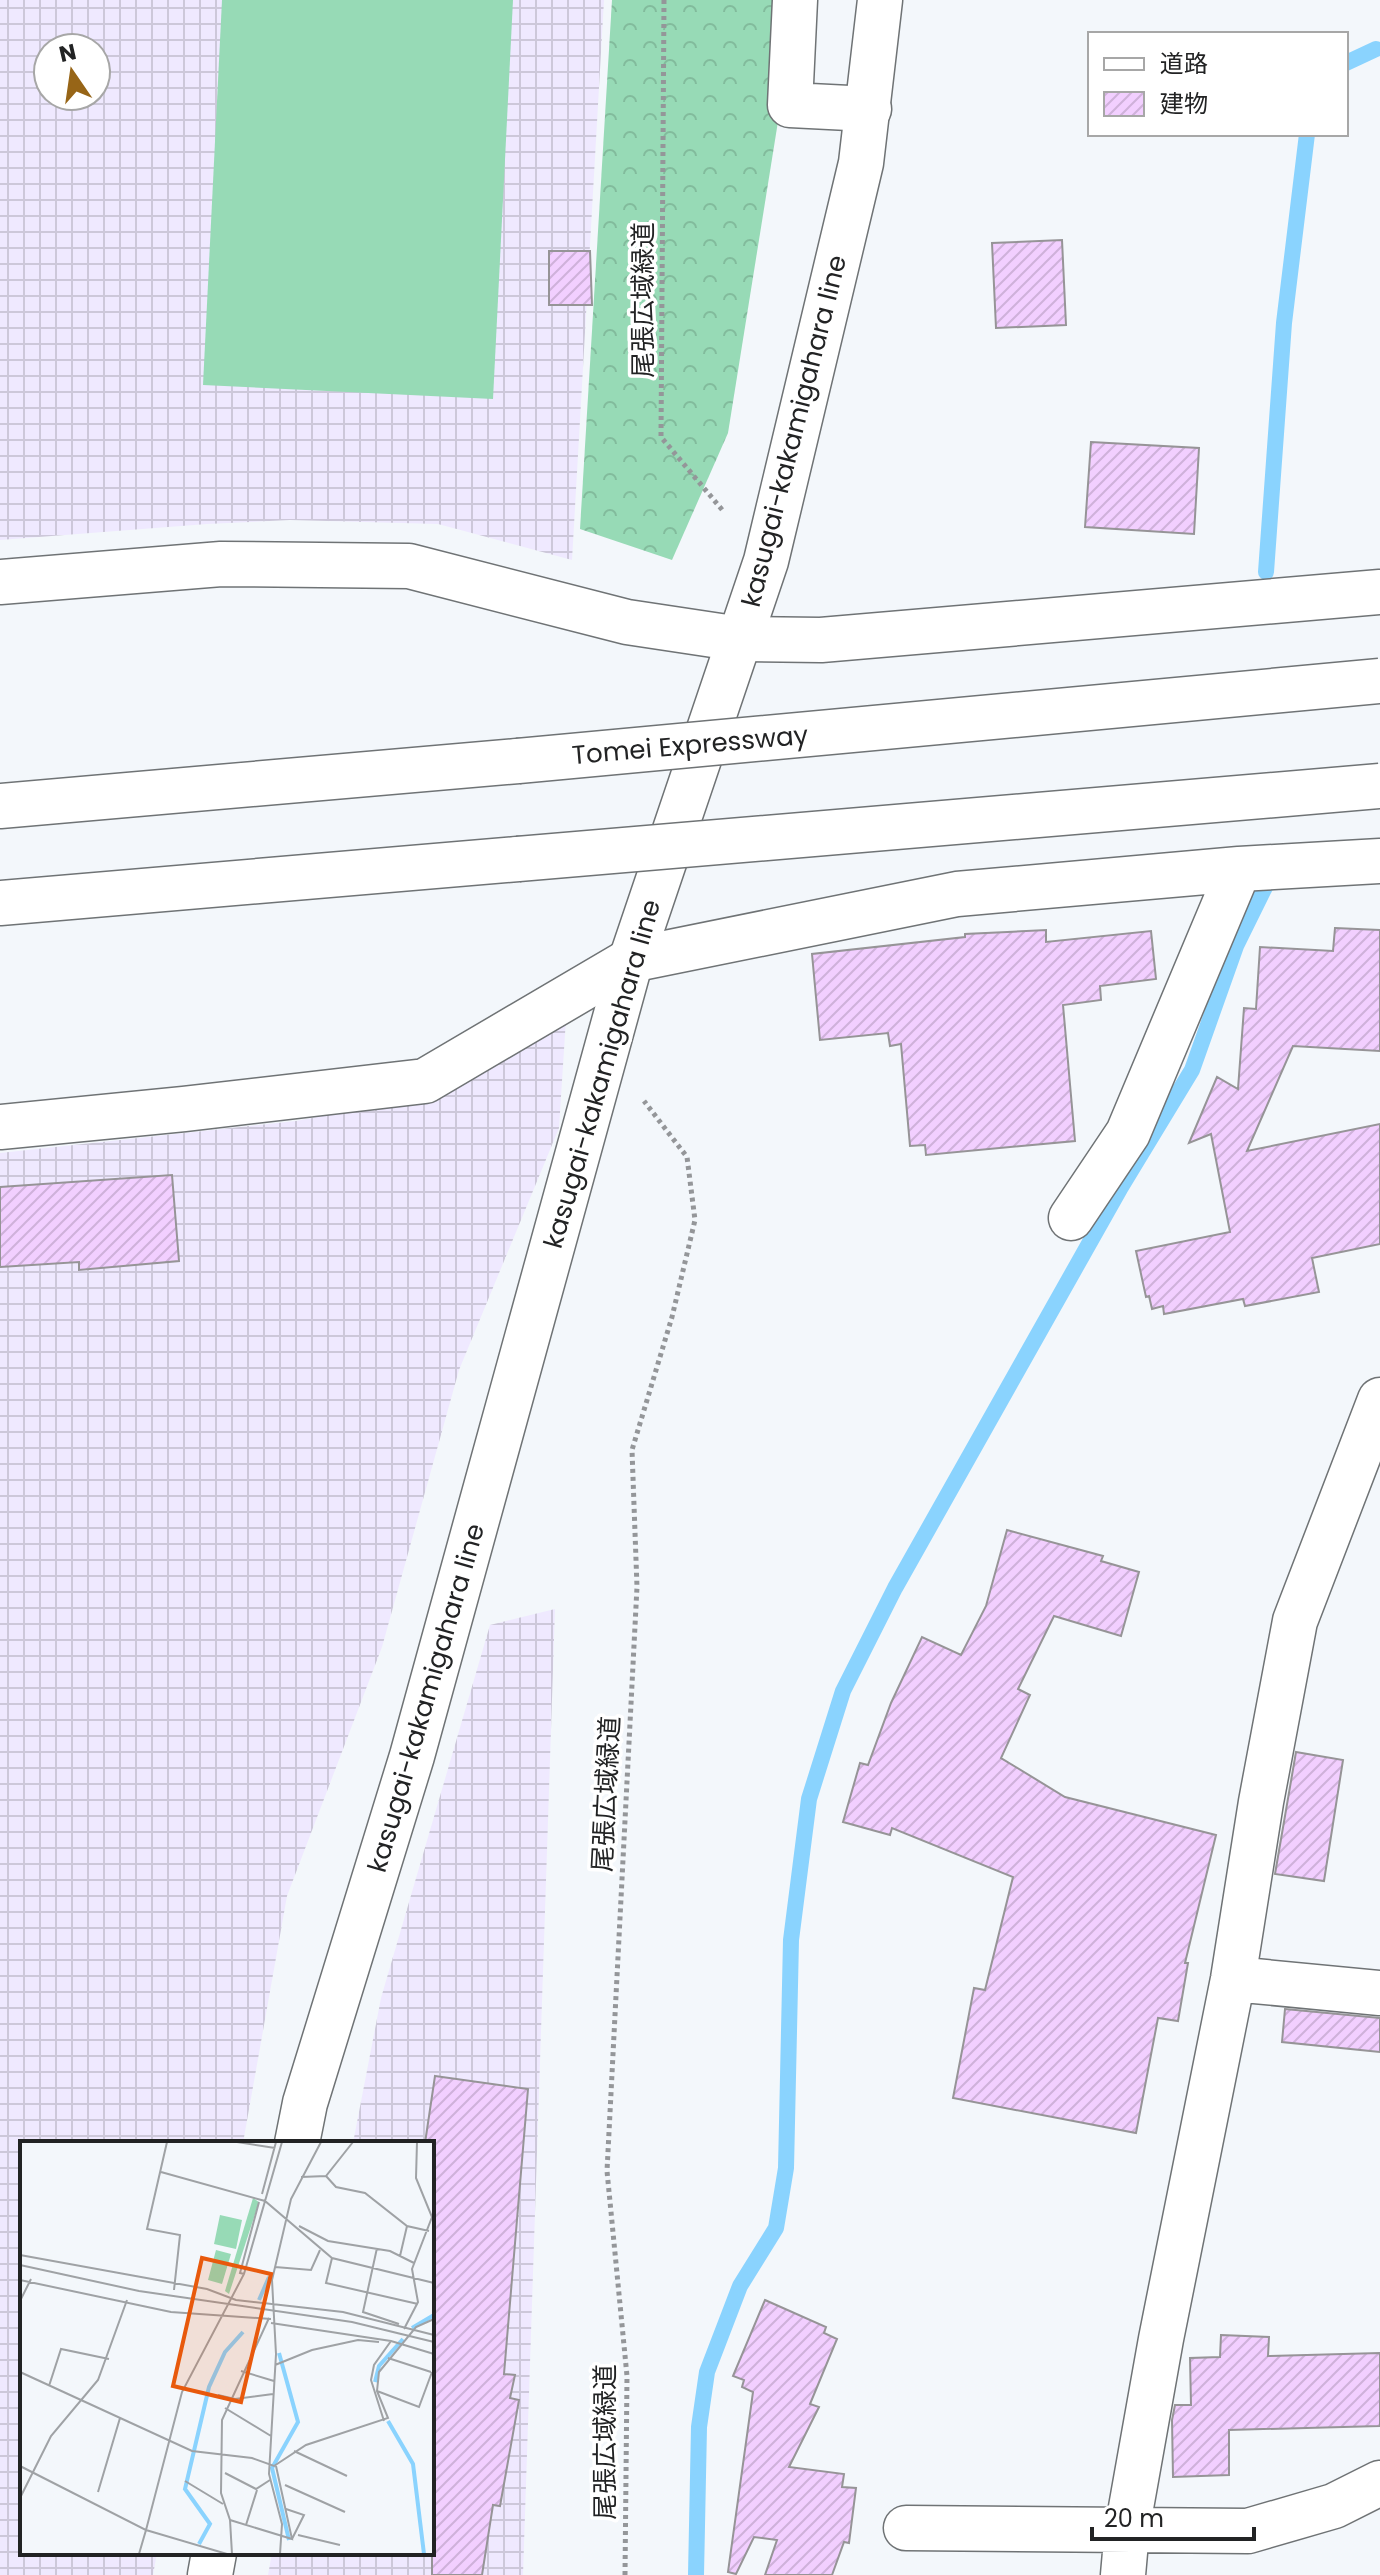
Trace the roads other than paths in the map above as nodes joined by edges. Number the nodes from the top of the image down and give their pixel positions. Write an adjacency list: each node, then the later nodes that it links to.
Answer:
1 (795, 0): 3 (main road)
2 (880, 0): 3 (main road, kasugai-kakamigahara line)
3 (869, 109): 6 (main road, kasugai-kakamigahara line)
4 (0, 582): 6 (main road)
5 (1380, 592): 6 (main road)
6 (740, 639): 13 (main road, kasugai-kakamigahara line)
7 (1380, 681): 9 (main road, Tomei Expressway, bridge)
8 (1380, 786): 12 (main road, bridge)
9 (0, 806)
10 (1380, 861): 11 (main road)
11 (1239, 869): 13 (main road); 15 (main road)
12 (0, 903)
13 (631, 960): 14 (main road); 19 (main road, kasugai-kakamigahara line)
14 (0, 1127)
15 (1071, 1218)
16 (1380, 1400): 17 (main road)
17 (1233, 1979): 18 (main road); 22 (main road)
18 (1380, 1993)
19 (297, 2141)
20 (1380, 2483): 22 (main road)
21 (906, 2528): 22 (main road)
22 (1127, 2530): 25 (main road)
23 (214, 2555): 24 (main road)
24 (210, 2575)
25 (1123, 2575)

